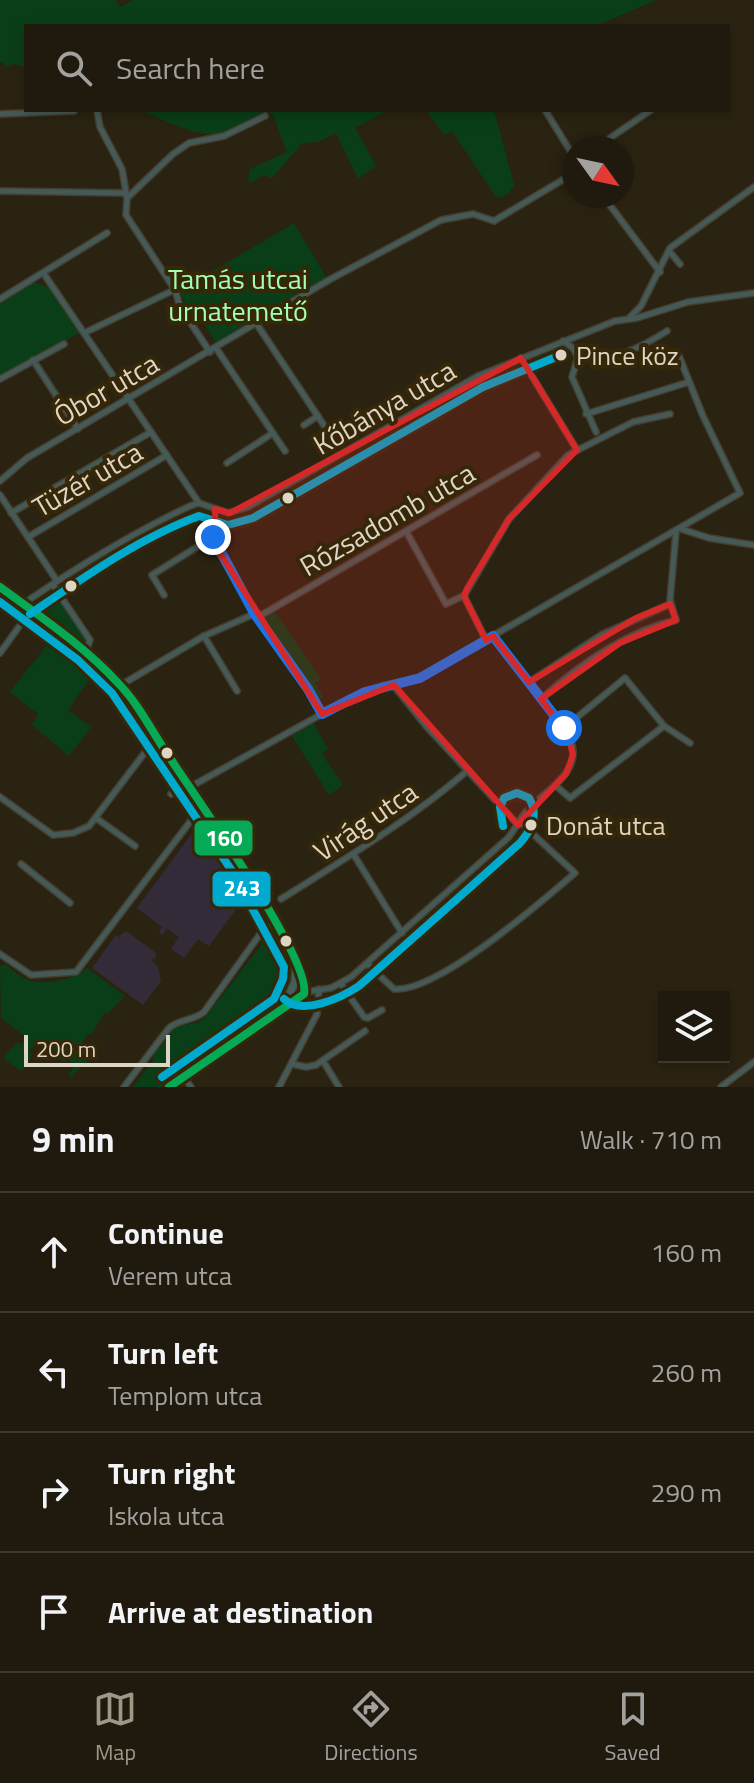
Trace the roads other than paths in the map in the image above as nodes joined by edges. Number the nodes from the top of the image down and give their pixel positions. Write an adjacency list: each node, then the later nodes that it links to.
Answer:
1 (49, 112): 5 (street)
2 (97, 112): 12 (street)
3 (546, 112): 8 (street)
4 (648, 112): 7 (street)
5 (0, 114)
6 (265, 116): 12 (street)
7 (613, 136)
8 (562, 138)
9 (562, 180): 23 (street, Óbor utca)
10 (754, 187): 15 (street)
11 (0, 191): 12 (street)
12 (126, 195): 19 (street)
13 (612, 208): 17 (street)
14 (107, 233): 18 (street)
15 (669, 251): 16 (street); 17 (street)
16 (680, 264)
17 (660, 272): 22 (street)
18 (44, 274): 21 (street); 25 (street)
19 (175, 290): 25 (street); 28 (street)
20 (754, 293): 22 (street, Kőbánya utca)
21 (1, 297)
22 (629, 318): 26 (street, Kőbánya utca)
23 (256, 323): 28 (street, Óbor utca); 38 (street)
24 (667, 331): 30 (street)
25 (84, 333): 35 (street)
26 (562, 341): 30 (street); 31 (street, Kőbánya utca)
27 (64, 344): 32 (street)
28 (213, 350): 35 (street, Óbor utca); 44 (street)
29 (679, 356): 34 (street)
30 (578, 357): 36 (street)
31 (521, 358): 45 (street); 53 (street, Kőbánya utca)
32 (33, 360): 33 (street); 40 (street)
33 (0, 379)
34 (689, 382): 36 (street); 55 (street)
35 (129, 401): 40 (street, Óbor utca); 42 (street)
36 (586, 414): 43 (street)
37 (670, 414): 45 (street)
38 (318, 416): 39 (street); 41 (street)
39 (304, 425)
40 (78, 429): 50 (street, Óbor utca)
41 (327, 430)
42 (151, 432): 47 (street); 54 (street)
43 (596, 432)
44 (273, 433): 46 (street); 49 (street)
45 (577, 450): 63 (street)
46 (285, 451)
47 (167, 455): 52 (street); 57 (street, Tüzér utca)
48 (537, 455): 56 (street, Rózsadomb utca)
49 (227, 463)
50 (0, 481)
51 (0, 495): 54 (street)
52 (199, 503): 53 (street, Kőbánya utca); 60 (street)
53 (215, 509): 58 (street)
54 (11, 513): 57 (street)
55 (678, 530): 59 (street); 65 (street); 69 (street)
56 (406, 531): 63 (street); 67 (street, Rózsadomb utca)
57 (28, 537): 60 (street)
58 (213, 537): 62 (street); 67 (street)
59 (754, 545)
60 (55, 583): 64 (street); 71 (street)
61 (0, 587): 64 (street)
62 (164, 595)
63 (465, 595): 70 (street)
64 (23, 604): 66 (street)
65 (670, 604): 73 (street); 77 (street)
66 (31, 610): 71 (street); 72 (street)
67 (256, 615): 68 (street, Rózsadomb utca); 78 (street)
68 (204, 636): 74 (street, Rózsadomb utca); 76 (street)
69 (493, 636): 70 (street); 73 (street)
70 (486, 640): 75 (street)
71 (86, 651): 74 (street)
72 (0, 653)
73 (529, 682): 77 (street)
74 (121, 685): 81 (street)
75 (394, 685): 78 (street); 83 (street)
76 (237, 691)
77 (541, 699): 80 (street)
78 (322, 714): 86 (street)
79 (664, 726): 80 (street); 82 (street); 85 (street)
80 (564, 728): 85 (street)
81 (158, 739): 84 (street); 90 (street)
82 (690, 743)
83 (467, 771): 91 (street); 93 (street, Virág utca)
84 (184, 778): 86 (street); 87 (street)
85 (555, 785): 91 (street)
86 (190, 787): 89 (street)
87 (171, 794)
88 (0, 797): 90 (street)
89 (203, 805): 97 (street); 99 (street)
90 (96, 818): 92 (street)
91 (520, 821): 98 (street); 100 (street)
92 (135, 846)
93 (354, 855): 95 (street, Virág utca); 98 (street)
94 (21, 864): 96 (street)
95 (281, 899)
96 (70, 903)
97 (275, 922): 102 (street); 110 (street)
98 (402, 934): 100 (street)
99 (0, 954)
100 (367, 964): 101 (street)
101 (341, 984): 103 (street); 104 (street)
102 (300, 988): 103 (street); 109 (street)
103 (319, 989): 108 (street)
104 (382, 1010)
105 (365, 1031): 106 (street)
106 (323, 1061): 108 (street); 114 (street)
107 (754, 1062): 115 (street)
108 (292, 1064): 113 (street)
109 (184, 1077): 111 (street); 112 (street)
110 (124, 1087)
111 (169, 1087)
112 (191, 1087)
113 (279, 1087)
114 (339, 1087)
115 (721, 1087)

